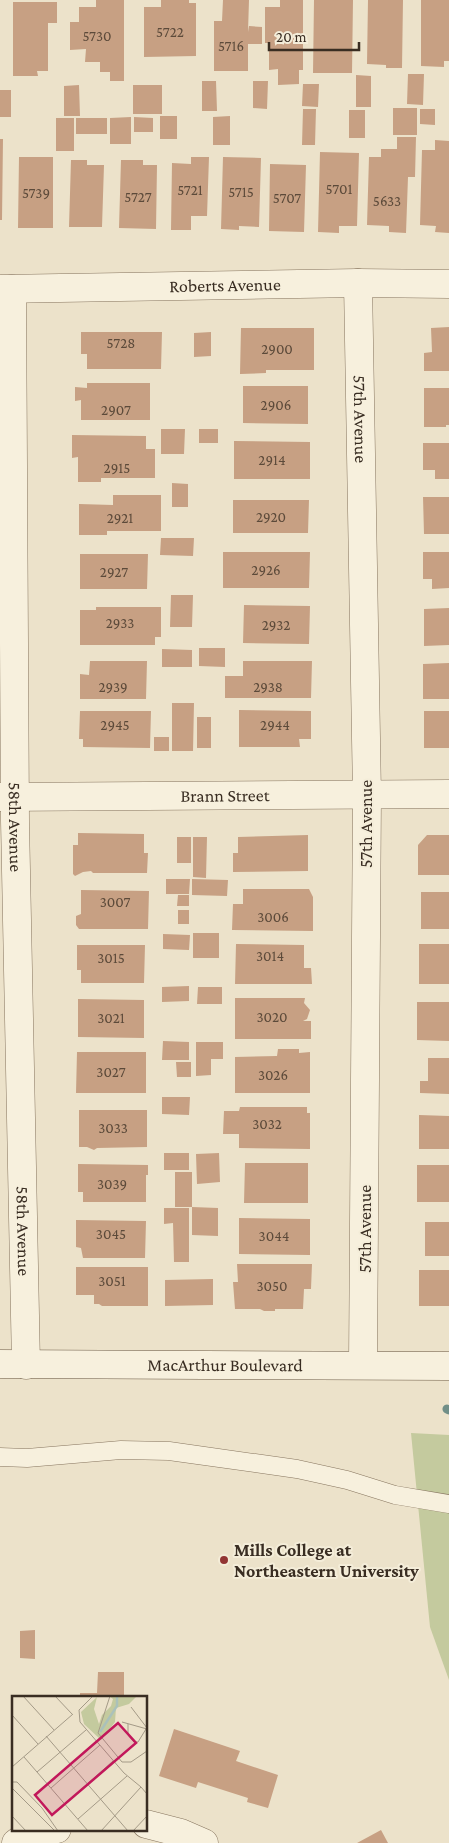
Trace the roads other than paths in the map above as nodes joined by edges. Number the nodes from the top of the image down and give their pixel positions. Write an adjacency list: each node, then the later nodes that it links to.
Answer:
1 (358, 283): 2 (street, Roberts Avenue); 3 (street, Roberts Avenue); 5 (street, 57th Avenue)
2 (449, 284)
3 (6, 289): 6 (street, 58th Avenue)
4 (449, 794): 5 (street, Brann Street)
5 (367, 795): 6 (street, Brann Street); 8 (street, 57th Avenue)
6 (8, 797): 7 (street, 58th Avenue)
7 (13, 1364): 8 (street, MacArthur Boulevard)
8 (363, 1365): 9 (street, MacArthur Boulevard)
9 (449, 1366)
10 (0, 1457): 11 (lane)
11 (449, 1504)
12 (148, 1825): 15 (street)
13 (52, 1830): 14 (street)
14 (16, 1843)
15 (204, 1843)

